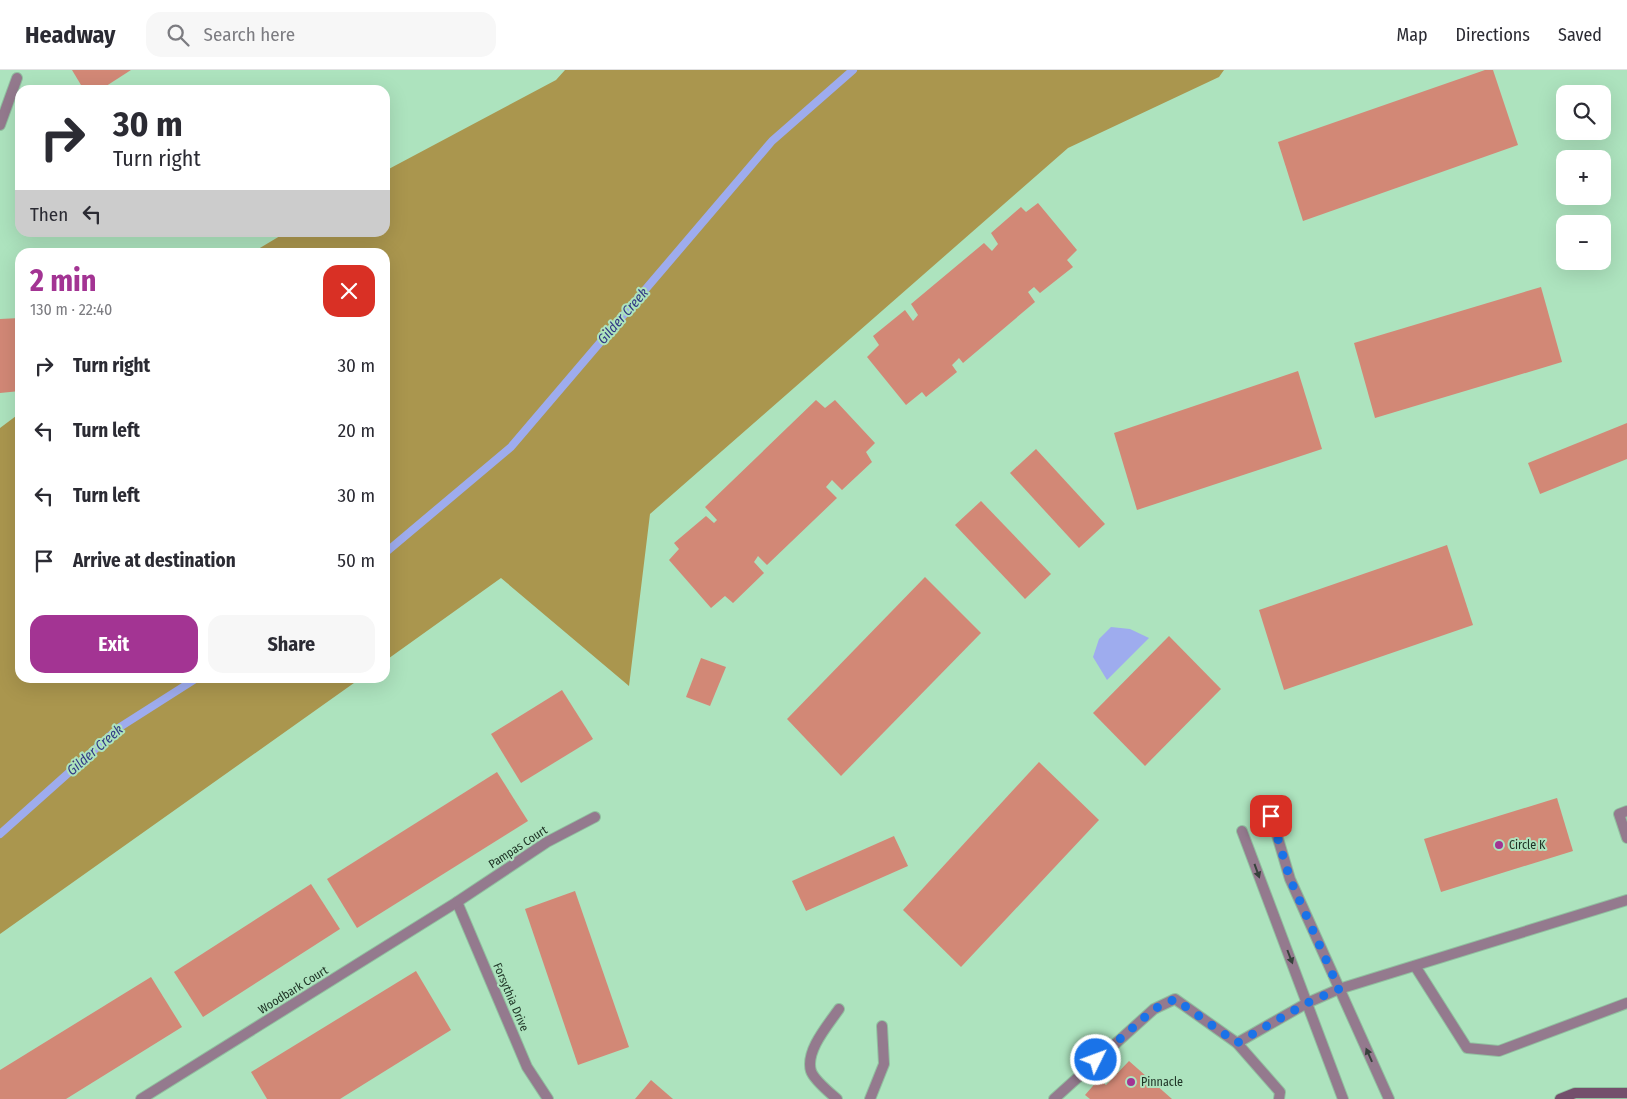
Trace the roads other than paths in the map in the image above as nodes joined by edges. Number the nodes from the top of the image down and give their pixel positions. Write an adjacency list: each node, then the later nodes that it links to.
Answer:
1 (17, 78): 2 (lane)
2 (0, 125)
3 (1627, 811): 7 (lane)
4 (1271, 816): 11 (lane)
5 (596, 817): 9 (lane, Pampas Court)
6 (1242, 831): 12 (lane, one-way to 12)
7 (1627, 838)
8 (1627, 900): 10 (lane)
9 (457, 902): 18 (lane, Woodbark Court); 19 (lane, Forsythia Drive)
10 (1415, 966): 11 (lane); 13 (lane)
11 (1339, 989): 12 (lane); 25 (lane, one-way to 11)
12 (1307, 1003): 16 (lane); 24 (lane)
13 (1627, 1003)
14 (839, 1009): 20 (lane)
15 (882, 1026): 21 (lane)
16 (1237, 1043): 22 (lane); 23 (lane)
17 (1627, 1093): 26 (main road)
18 (141, 1099)
19 (548, 1099)
20 (837, 1099)
21 (870, 1099)
22 (1054, 1099)
23 (1279, 1099)
24 (1343, 1099)
25 (1389, 1099)
26 (1560, 1099)

